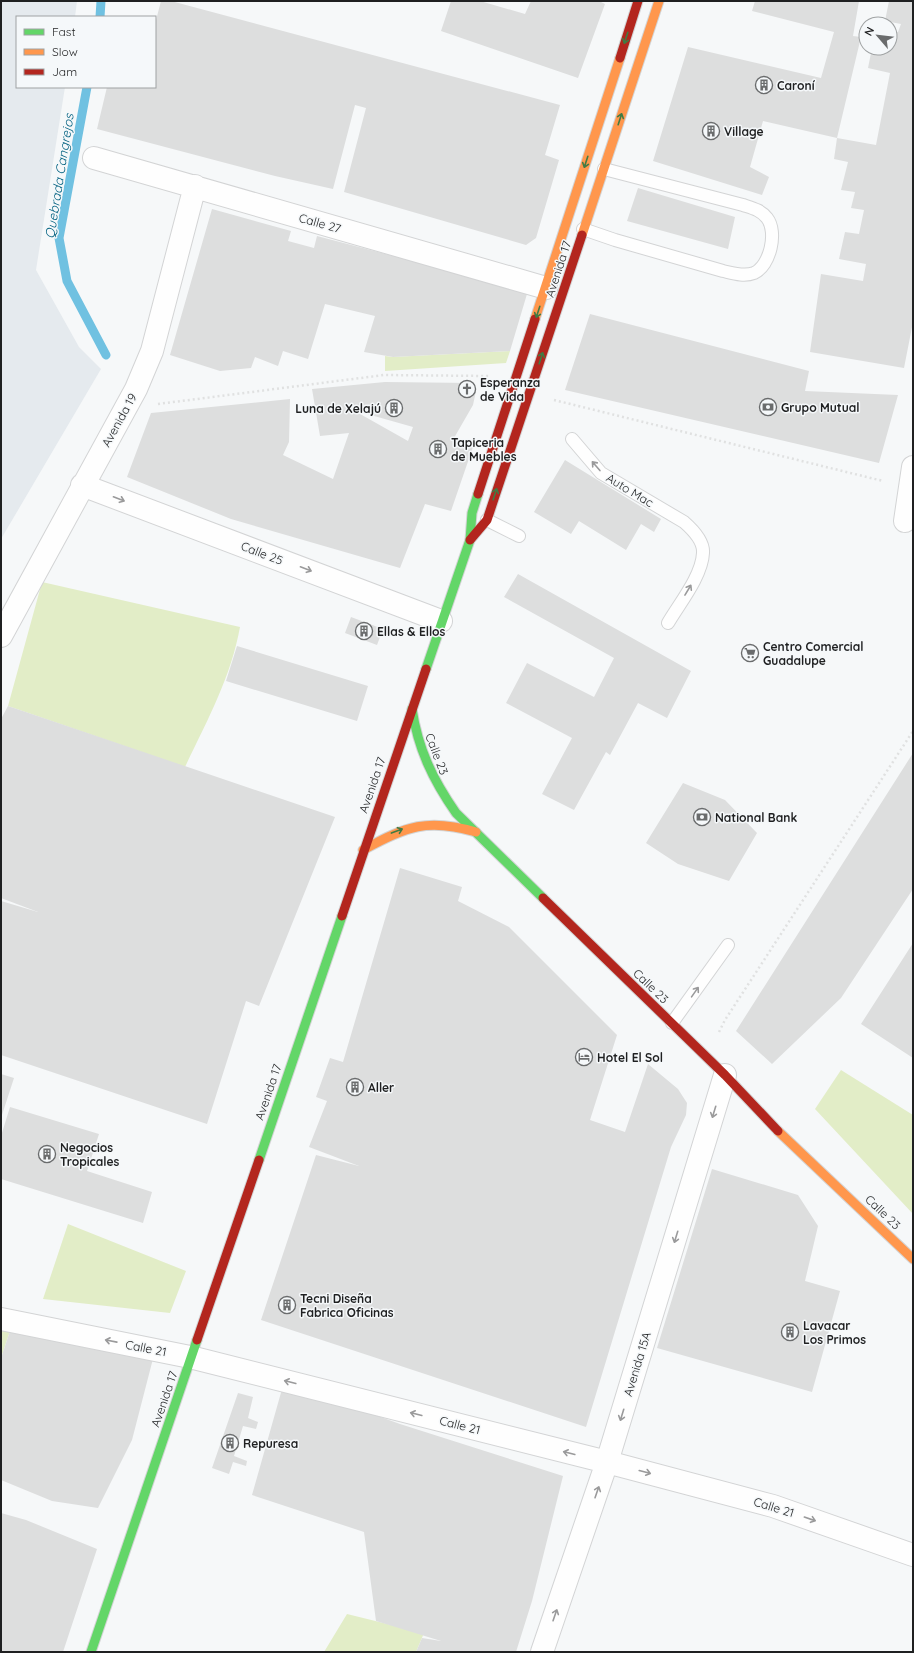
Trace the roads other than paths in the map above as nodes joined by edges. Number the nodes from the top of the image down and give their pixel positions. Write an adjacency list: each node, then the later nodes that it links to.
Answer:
1 (638, 1): 7 (main road, Avenida 17, one-way to 7)
2 (659, 1): 4 (main road, Avenida 17, one-way to 2)
3 (94, 158): 5 (street, Calle 27)
4 (604, 169): 6 (main road, Avenida 17); 6 (lane)
5 (196, 186): 7 (street, Calle 27); 10 (street, Avenida 19)
6 (583, 229): 11 (main road, Avenida 17, one-way to 6)
7 (546, 288): 14 (main road, Avenida 17, one-way to 14)
8 (572, 439): 16 (lane, Auto Mac, one-way to 8)
9 (913, 467): 12 (street)
10 (82, 485): 15 (street, Calle 25, one-way to 15); 17 (street, Avenida 19)
11 (487, 520): 13 (lane); 14 (main road, Avenida 17)
12 (905, 521)
13 (519, 536)
14 (470, 540): 15 (main road, Avenida 17)
15 (441, 621): 18 (main road, Avenida 17)
16 (668, 623)
17 (1, 636)
18 (412, 706): 19 (main road, Calle 23); 20 (main road, Avenida 17)
19 (477, 832): 20 (main road, one-way to 19); 22 (main road, Calle 23)
20 (363, 850): 26 (main road, Avenida 17)
21 (728, 945): 22 (lane, one-way to 21)
22 (672, 1023): 23 (main road, Calle 23)
23 (725, 1075): 24 (main road, Calle 23); 27 (street, Avenida 15A, one-way to 27)
24 (913, 1259)
25 (1, 1319): 26 (street, Calle 21, one-way to 25)
26 (190, 1357): 27 (street, Calle 21, one-way to 26); 29 (main road, Avenida 17)
27 (607, 1462): 28 (street, Calle 21, one-way to 28); 30 (street, Avenida 15A, one-way to 27)
28 (913, 1555)
29 (91, 1652)
30 (542, 1652)

